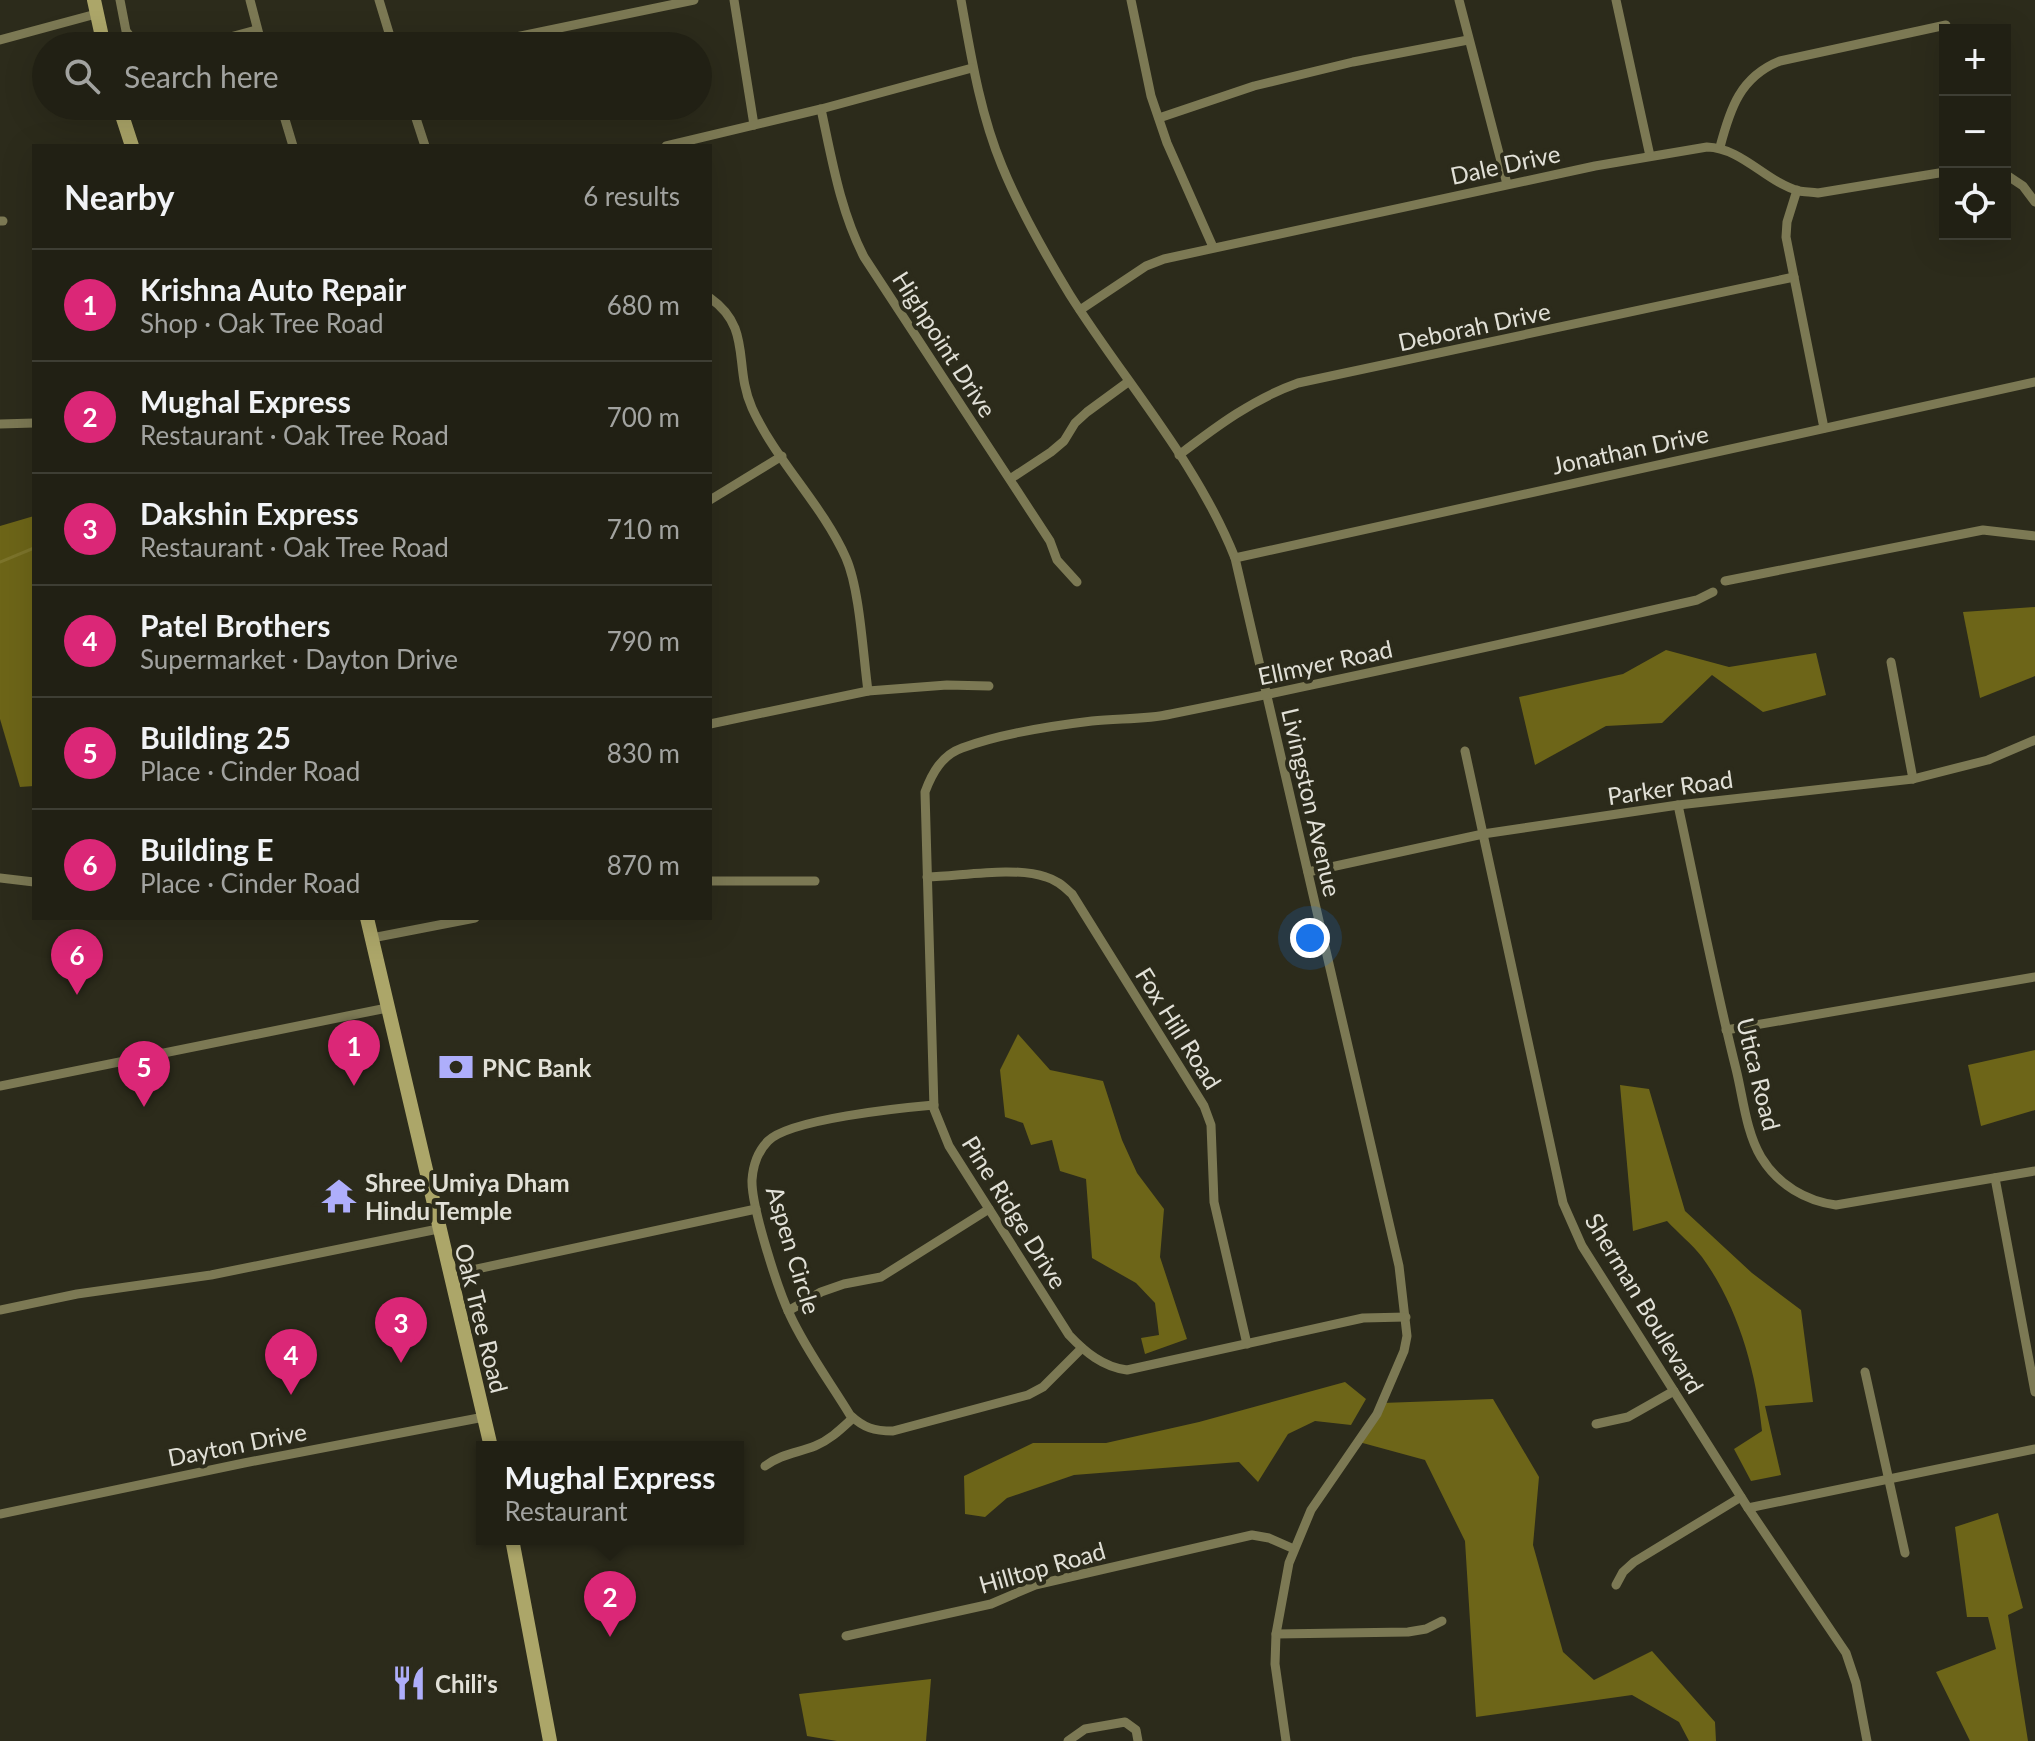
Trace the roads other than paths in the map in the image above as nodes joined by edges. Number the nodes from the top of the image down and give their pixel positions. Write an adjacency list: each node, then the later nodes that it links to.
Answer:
1 (120, 0): 14 (street)
2 (250, 0): 12 (street)
3 (379, 0): 16 (street)
4 (694, 0): 17 (street)
5 (734, 0): 26 (street)
6 (961, 0): 20 (street, Livingston Avenue)
7 (1131, 0): 22 (street)
8 (1459, 0): 19 (street)
9 (1616, 0): 32 (street)
10 (95, 7): 13 (main road); 18 (street)
11 (1939, 27): 31 (street)
12 (256, 30): 15 (street)
13 (101, 32)
14 (127, 32)
15 (249, 32)
16 (389, 32)
17 (540, 32)
18 (0, 40)
19 (1468, 40): 22 (street); 35 (street)
20 (972, 68): 21 (street); 41 (street, Livingston Avenue)
21 (821, 109): 26 (street); 49 (street, Highpoint Drive)
22 (1159, 118): 38 (street)
23 (124, 120): 27 (main road)
24 (285, 120): 28 (street)
25 (417, 120): 29 (street)
26 (754, 125): 30 (street)
27 (131, 144)
28 (292, 144)
29 (424, 144)
30 (674, 144)
31 (1720, 147): 32 (street, Dale Drive); 36 (street)
32 (1650, 156): 35 (street, Dale Drive)
33 (1939, 173): 36 (street)
34 (2011, 178): 37 (street)
35 (1507, 184): 38 (street, Dale Drive)
36 (1797, 190): 39 (street)
37 (2035, 202)
38 (1213, 247): 41 (street, Dale Drive)
39 (1794, 277): 46 (street); 47 (street, Deborah Drive)
40 (712, 300): 48 (street)
41 (1080, 310): 42 (street, Livingston Avenue)
42 (1128, 382): 47 (street, Livingston Avenue); 49 (street)
43 (2035, 382): 46 (street, Jonathan Drive)
44 (32, 423): 45 (street)
45 (0, 424)
46 (1824, 428): 52 (street, Jonathan Drive)
47 (1179, 455): 52 (street, Livingston Avenue)
48 (782, 456): 50 (street); 58 (street)
49 (1010, 479): 54 (street, Highpoint Drive)
50 (712, 499)
51 (2035, 536): 53 (street)
52 (1235, 558): 59 (street, Livingston Avenue)
53 (1725, 581)
54 (1077, 582)
55 (1713, 592): 59 (street, Ellmyer Road)
56 (1891, 662): 64 (street)
57 (989, 686): 58 (street)
58 (868, 691): 60 (street)
59 (1267, 695): 63 (street, Ellmyer Road); 67 (street, Livingston Avenue)
60 (712, 724)
61 (2035, 740): 64 (street, Parker Road)
62 (1465, 751): 66 (street, Sherman Boulevard)
63 (944, 758): 68 (street, Pine Ridge Drive)
64 (1913, 779): 65 (street, Parker Road)
65 (1678, 805): 66 (street, Parker Road); 78 (street, Utica Road)
66 (1483, 834): 67 (street, Parker Road); 93 (street, Sherman Boulevard)
67 (1308, 872): 89 (street, Livingston Avenue)
68 (927, 877): 80 (street, Pine Ridge Drive); 90 (street, Fox Hill Road)
69 (0, 878): 72 (street)
70 (712, 881): 71 (street)
71 (815, 881)
72 (32, 882)
73 (368, 920): 75 (main road, Oak Tree Road)
74 (465, 920): 75 (street)
75 (372, 938): 77 (main road, Oak Tree Road)
76 (2035, 977): 78 (street)
77 (387, 1008): 79 (street); 85 (main road, Oak Tree Road)
78 (1726, 1030): 82 (street, Utica Road)
79 (0, 1086)
80 (934, 1105): 83 (street, Aspen Circle); 84 (street, Pine Ridge Drive)
81 (2035, 1171): 82 (street, Utica Road)
82 (1995, 1178): 94 (street)
83 (756, 1209): 86 (street); 88 (street, Aspen Circle)
84 (989, 1209): 88 (street); 91 (street, Pine Ridge Drive)
85 (438, 1229): 86 (main road, Oak Tree Road); 87 (street)
86 (449, 1275): 95 (main road, Oak Tree Road)
87 (0, 1310)
88 (788, 1311): 96 (street, Aspen Circle)
89 (1406, 1317): 90 (street, Pine Ridge Drive); 106 (street, Livingston Avenue)
90 (1247, 1344): 91 (street, Pine Ridge Drive)
91 (1082, 1348): 96 (street)
92 (1865, 1372): 101 (street)
93 (1674, 1391): 97 (street); 102 (street, Sherman Boulevard)
94 (2035, 1392)
95 (484, 1417): 98 (main road, Oak Tree Road); 104 (street, Dayton Drive)
96 (853, 1418): 100 (street)
97 (1596, 1424)
98 (490, 1441)
99 (2035, 1449): 101 (street)
100 (765, 1466)
101 (1888, 1479): 103 (street); 107 (street)
102 (1741, 1497): 103 (street, Sherman Boulevard); 108 (street)
103 (1748, 1508): 116 (street, Sherman Boulevard)
104 (0, 1514)
105 (513, 1545): 112 (main road)
106 (1294, 1549): 110 (street, Livingston Avenue); 111 (street, Hilltop Road)
107 (1905, 1553)
108 (1616, 1585)
109 (1442, 1621): 110 (street)
110 (1276, 1634): 115 (street, Livingston Avenue)
111 (846, 1636)
112 (550, 1741)
113 (1068, 1741): 114 (street)
114 (1138, 1741)
115 (1286, 1741)
116 (1867, 1741)

